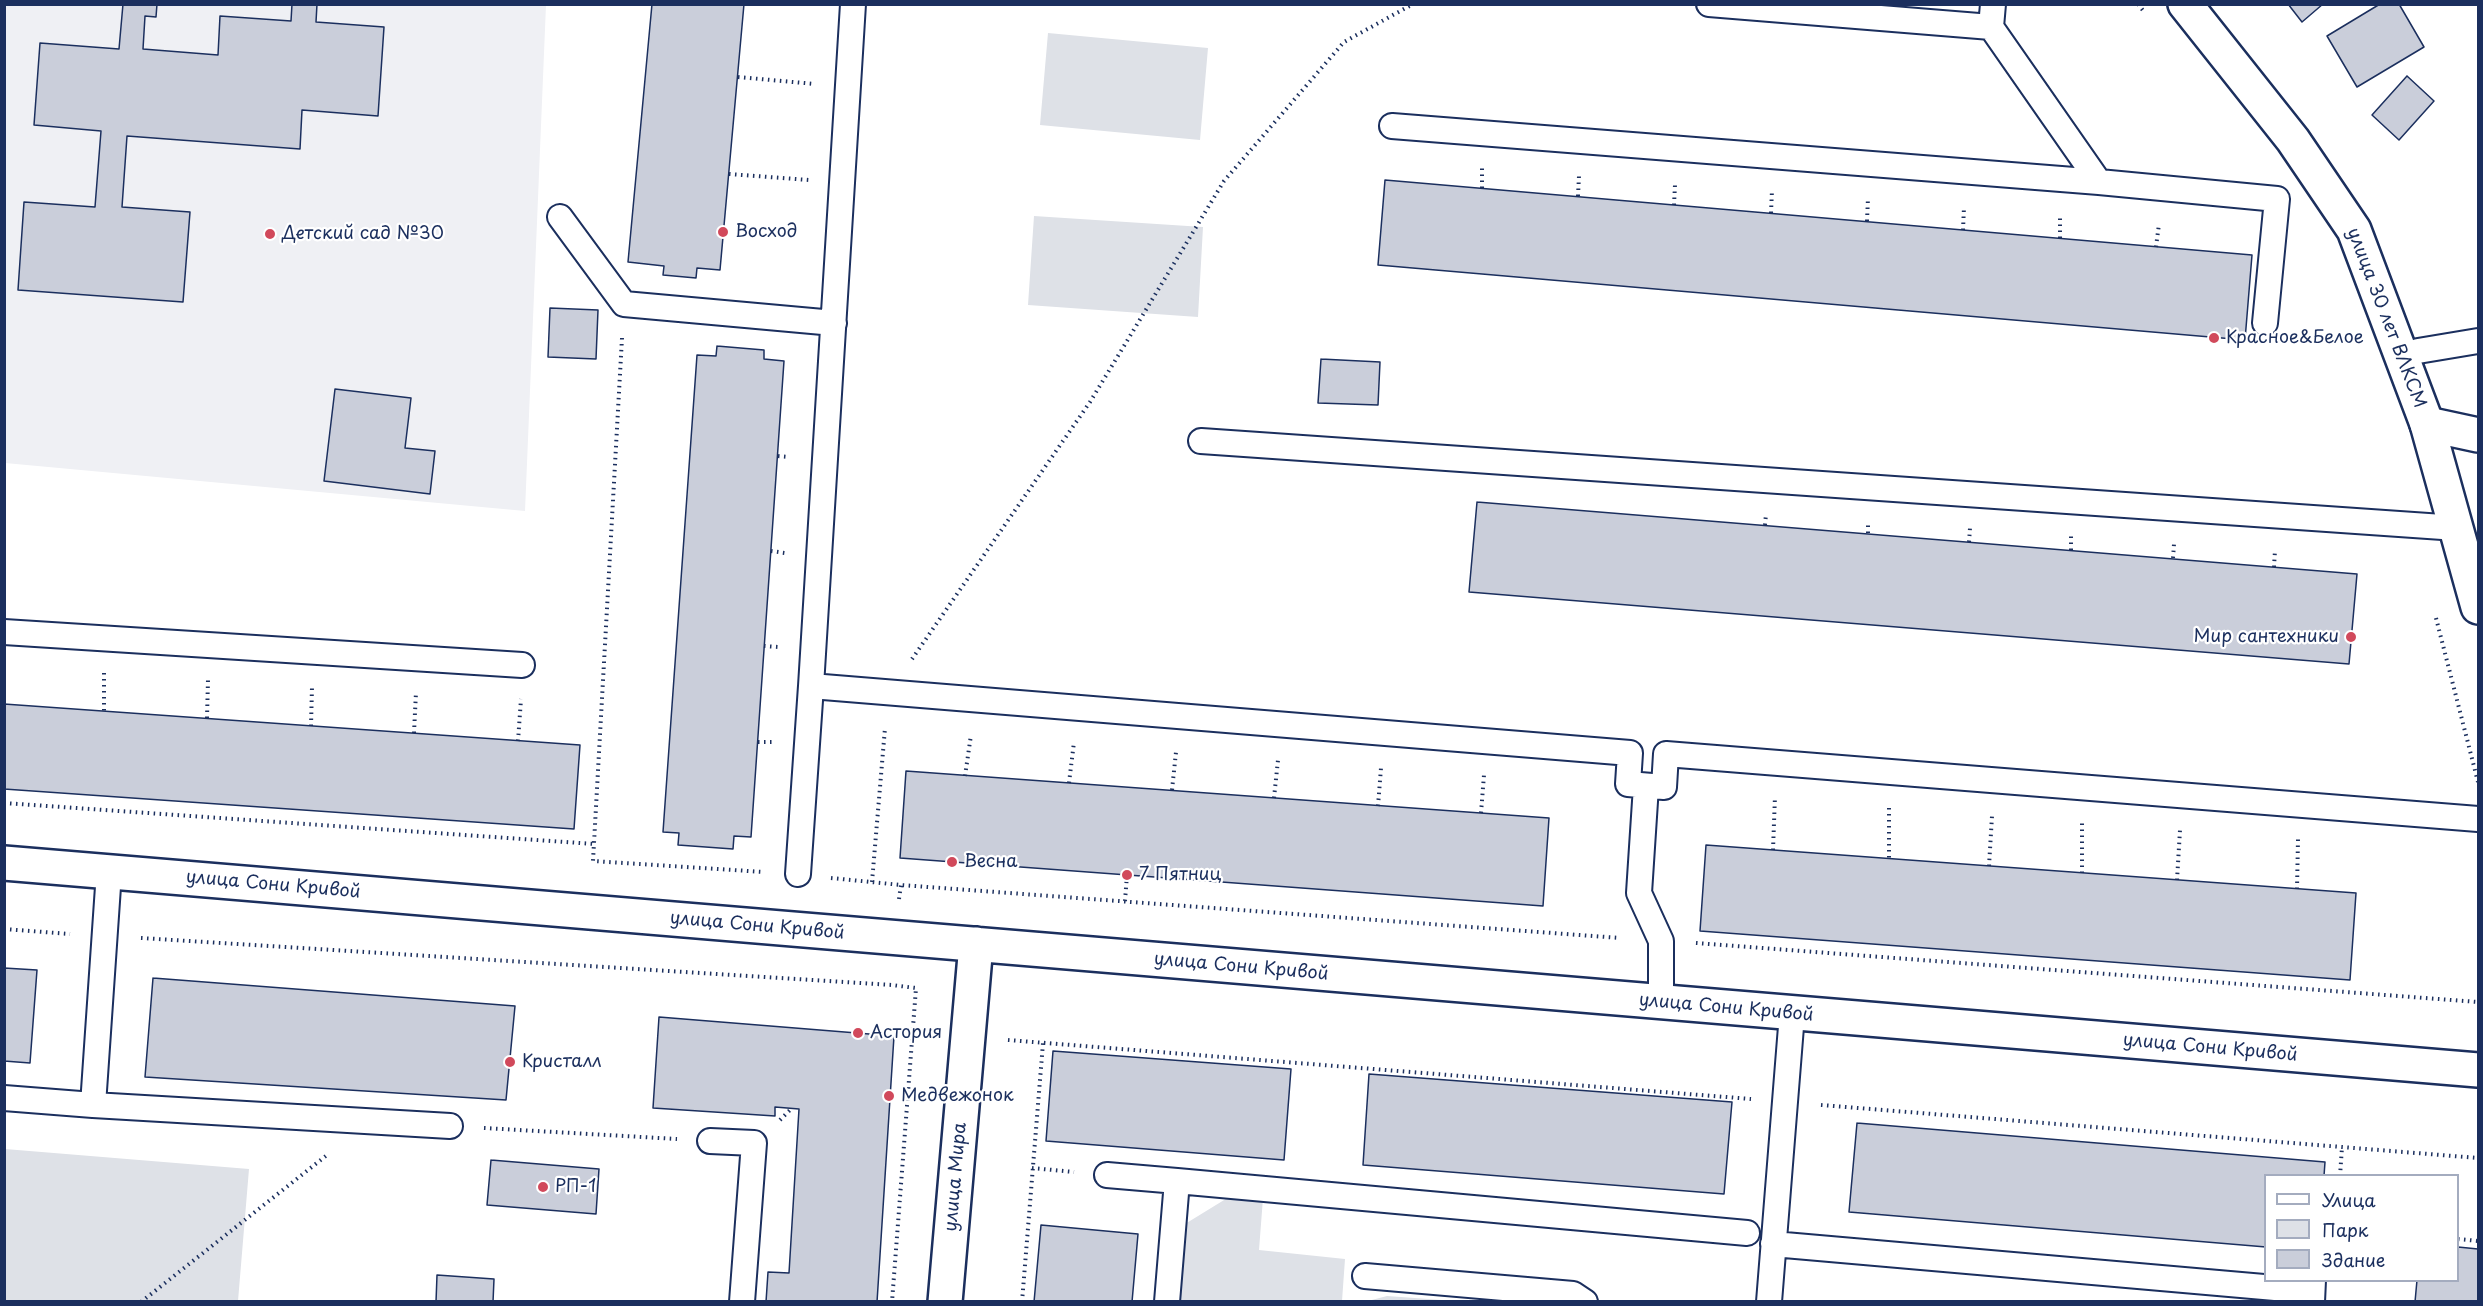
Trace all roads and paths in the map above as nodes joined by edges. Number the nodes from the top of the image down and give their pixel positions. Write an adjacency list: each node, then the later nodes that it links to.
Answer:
1 (853, 4): 9 (lane)
2 (1413, 4): 29 (path)
3 (1709, 4): 7 (lane)
4 (2138, 4): 6 (path)
5 (2185, 4): 19 (street, улица 30 лет ВЛКСМ)
6 (2146, 14)
7 (1992, 16): 12 (lane)
8 (738, 77): 9 (path)
9 (849, 87): 13 (lane)
10 (1392, 126): 12 (lane)
11 (729, 174): 13 (path)
12 (2099, 182): 17 (lane)
13 (843, 183): 16 (lane)
14 (560, 217): 15 (lane)
15 (624, 304): 16 (lane); 42 (path)
16 (834, 323): 28 (lane)
17 (2265, 323)
18 (2478, 341): 19 (lane)
19 (2402, 357): 20 (street, улица 30 лет ВЛКСМ)
20 (2427, 424): 21 (street); 23 (street, улица 30 лет ВЛКСМ)
21 (2478, 435)
22 (1201, 441): 23 (lane)
23 (2457, 528): 24 (street, улица 30 лет ВЛКСМ)
24 (2478, 606)
25 (2436, 615): 35 (path)
26 (4, 632): 27 (lane)
27 (522, 664)
28 (811, 686): 29 (lane); 49 (lane)
29 (889, 693): 30 (lane); 49 (path)
30 (976, 700): 33 (path); 36 (lane)
31 (1777, 763): 32 (lane); 36 (lane); 43 (path)
32 (1889, 772): 34 (lane); 44 (path)
33 (965, 776)
34 (1994, 780): 37 (lane); 46 (path)
35 (2478, 782)
36 (1646, 786): 57 (lane)
37 (2083, 787): 38 (lane); 48 (path)
38 (2182, 795): 40 (lane); 51 (path)
39 (4, 803): 42 (path)
40 (2299, 804): 41 (lane); 52 (path)
41 (2478, 819)
42 (594, 844): 49 (path)
43 (1773, 850)
44 (1889, 858)
45 (4, 863): 47 (street, улица Сони Кривой)
46 (1989, 866)
47 (109, 872): 55 (lane); 56 (street, улица Сони Кривой)
48 (2082, 873)
49 (798, 874)
50 (1127, 875): 53 (path)
51 (2177, 880)
52 (2297, 889)
53 (1125, 902)
54 (4, 929): 55 (path)
55 (105, 936): 64 (lane); 81 (path)
56 (976, 944): 57 (street, улица Сони Кривой); 59 (street, улица Мира)
57 (1661, 1003): 58 (street, улица Сони Кривой)
58 (1792, 1014): 61 (street, улица Сони Кривой); 63 (lane)
59 (968, 1036): 60 (path); 82 (street, улица Мира)
60 (1043, 1042): 63 (path); 83 (path)
61 (2478, 1070)
62 (4, 1098): 64 (lane)
63 (1783, 1102): 68 (path); 76 (lane)
64 (93, 1105): 65 (lane)
65 (370, 1121): 66 (lane); 79 (path)
66 (450, 1126): 67 (path)
67 (710, 1141): 80 (lane)
68 (2342, 1147): 69 (path); 70 (path)
69 (2478, 1158)
70 (2340, 1174)
71 (1107, 1175): 72 (lane)
72 (1177, 1181): 73 (lane); 84 (lane)
73 (1747, 1233)
74 (2459, 1239): 75 (path)
75 (2478, 1241)
76 (1773, 1244): 78 (lane); 86 (lane)
77 (1365, 1276): 85 (lane)
78 (2308, 1291)
79 (141, 1302)
80 (742, 1302)
81 (892, 1302)
82 (945, 1302)
83 (1022, 1302)
84 (1167, 1302)
85 (1585, 1302)
86 (1769, 1302)

